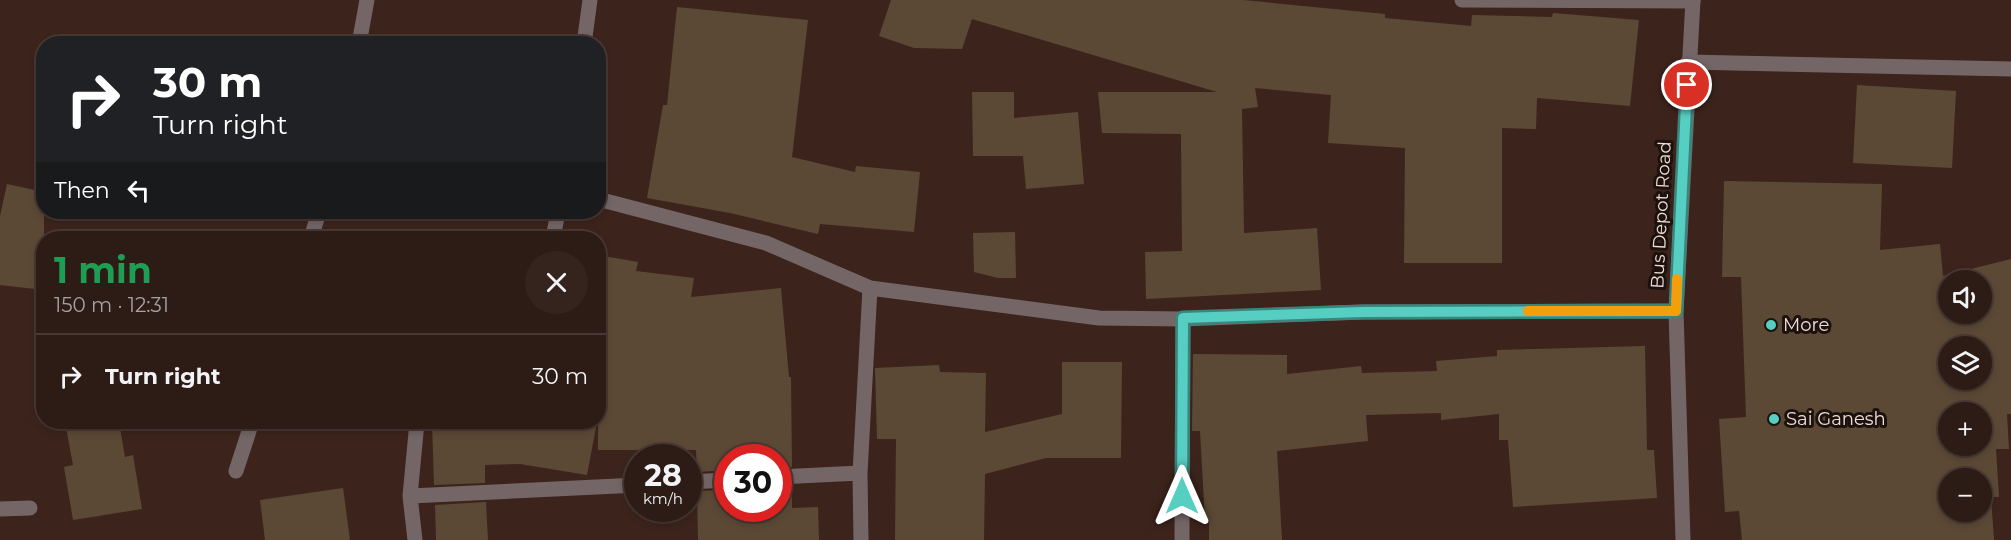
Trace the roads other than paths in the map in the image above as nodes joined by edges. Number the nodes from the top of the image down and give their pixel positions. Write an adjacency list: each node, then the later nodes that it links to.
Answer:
1 (367, 0): 5 (street)
2 (590, 0): 6 (street)
3 (1462, 0): 4 (street)
4 (1693, 1): 7 (street, Bus Depot Road)
5 (360, 36)
6 (585, 36)
7 (1688, 62): 8 (street); 11 (street, Bus Depot Road)
8 (2011, 69)
9 (606, 202): 10 (street)
10 (870, 288): 12 (street); 16 (street)
11 (1676, 311): 12 (street); 25 (street, Bus Depot Road)
12 (1183, 318): 24 (street)
13 (250, 429): 15 (street)
14 (416, 429): 19 (street)
15 (236, 471)
16 (860, 473): 17 (street); 23 (street)
17 (792, 476)
18 (624, 485): 19 (street)
19 (410, 496): 22 (street)
20 (30, 508): 21 (street)
21 (0, 509)
22 (415, 540)
23 (861, 540)
24 (1182, 540)
25 (1683, 540)

